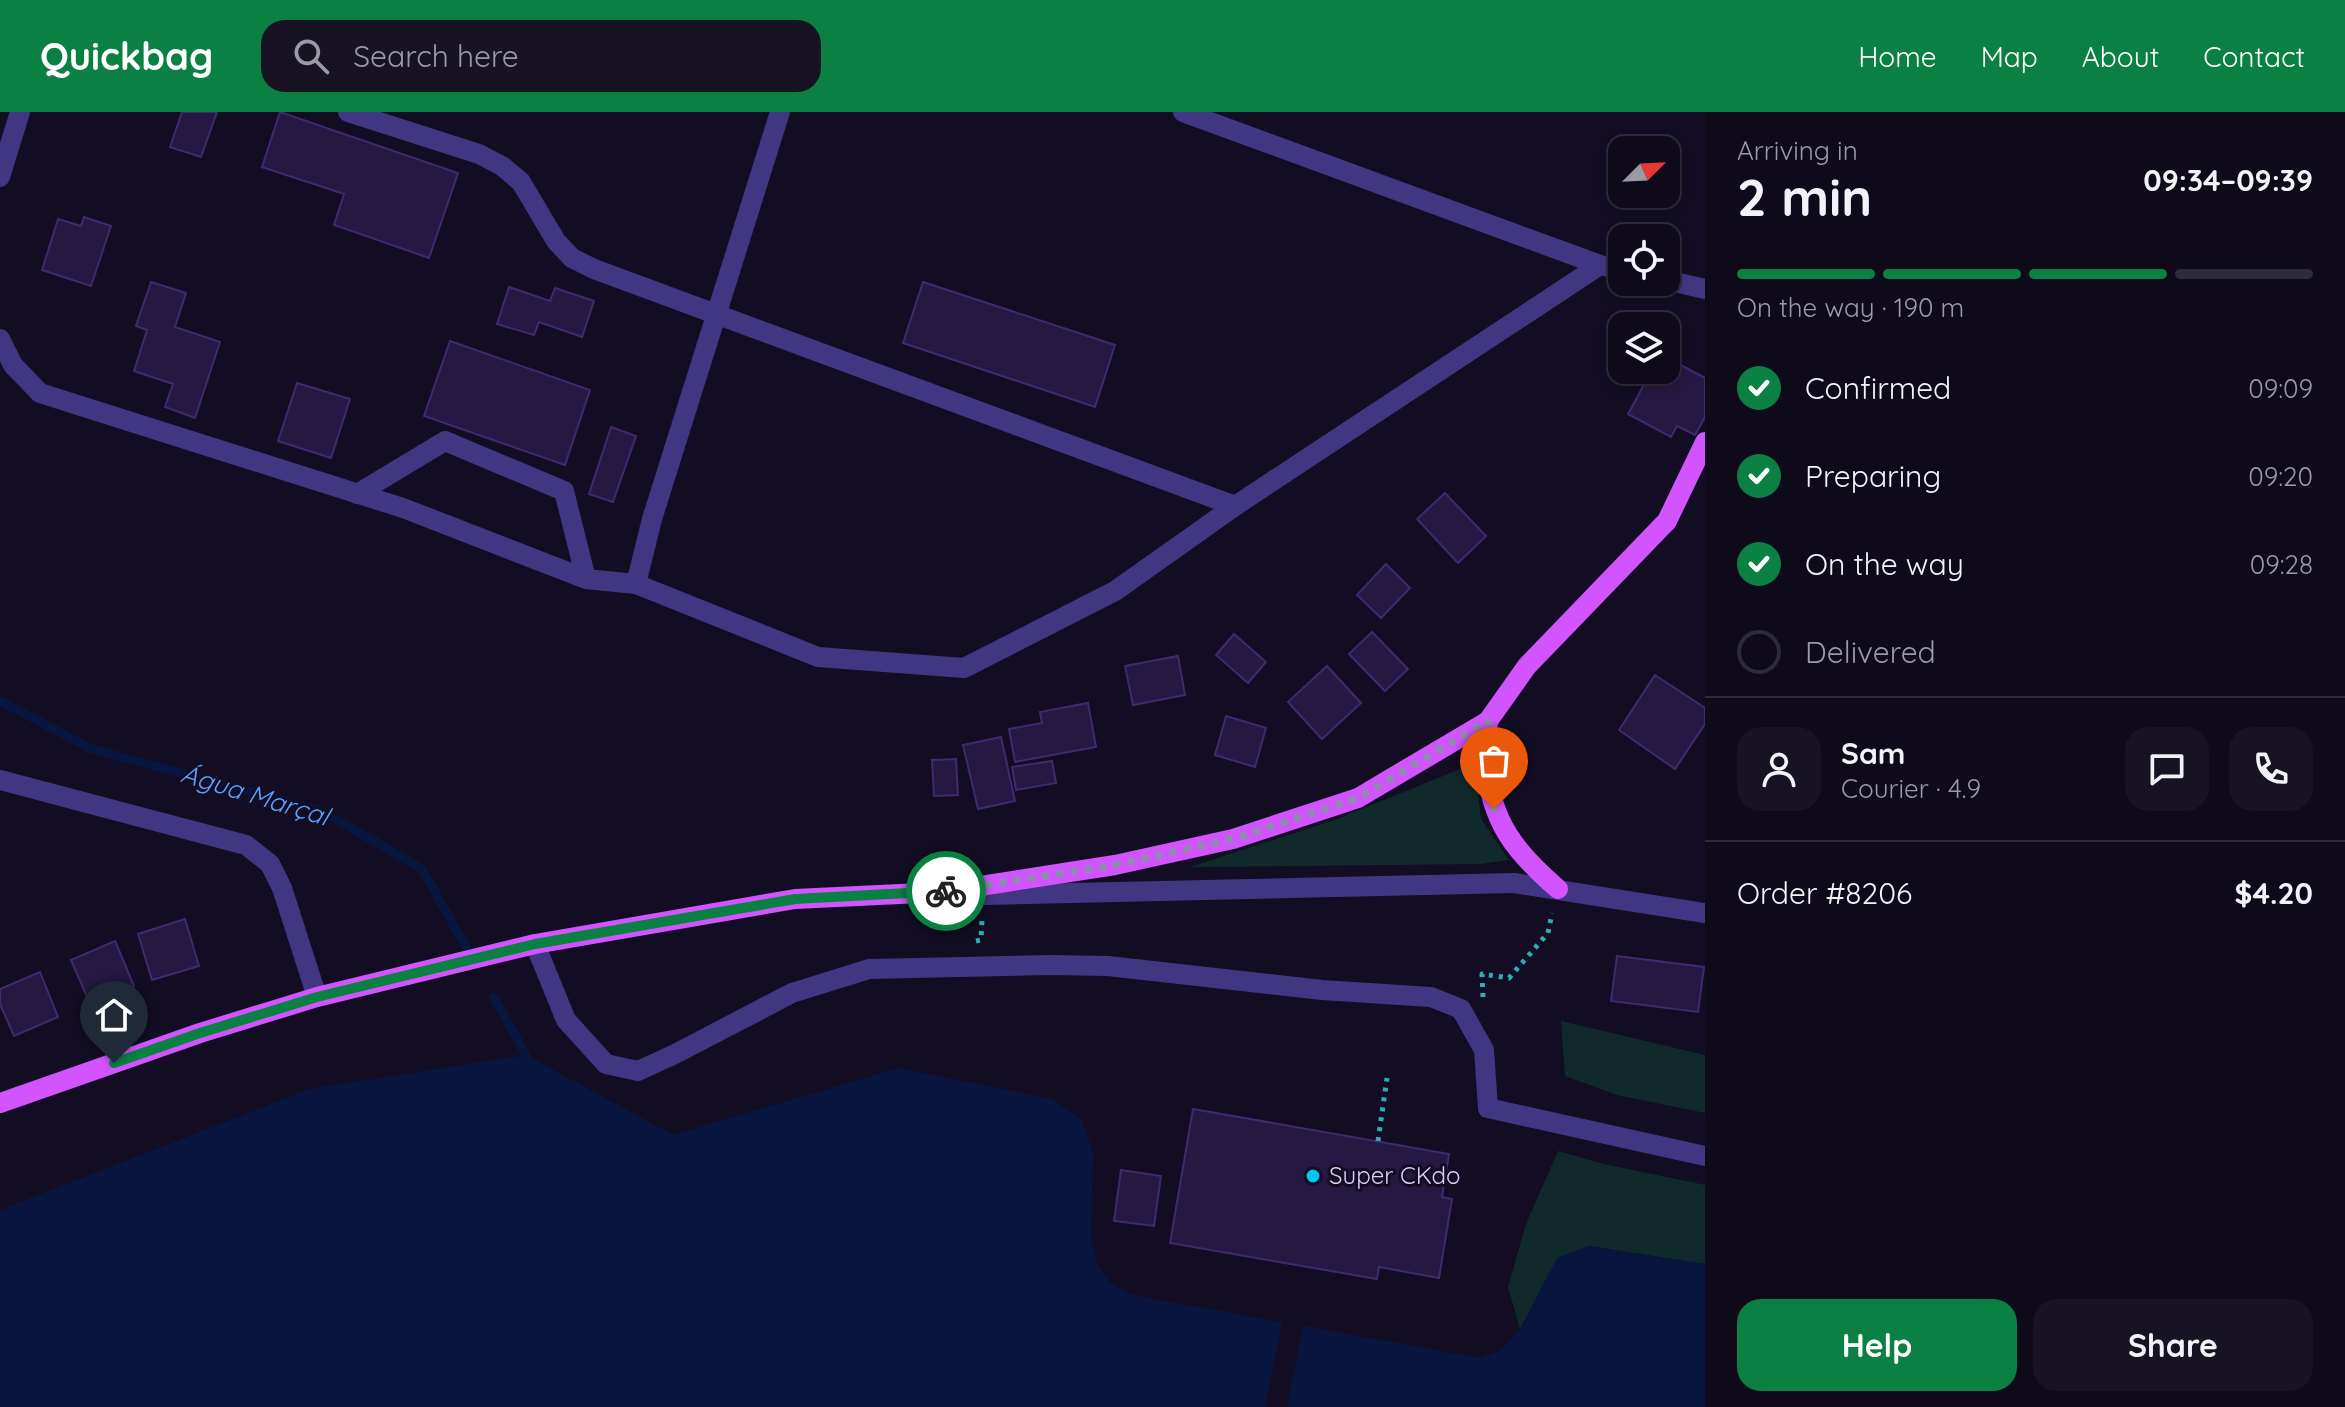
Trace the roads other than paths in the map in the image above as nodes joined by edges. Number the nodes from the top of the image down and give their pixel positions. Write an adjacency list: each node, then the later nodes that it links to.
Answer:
1 (20, 112): 7 (street)
2 (348, 112): 12 (street)
3 (780, 112): 12 (street)
4 (1183, 112): 6 (street)
5 (1245, 112): 6 (street)
6 (1251, 136): 8 (street)
7 (0, 177)
8 (1600, 265): 9 (street); 16 (street)
9 (1608, 267)
10 (1680, 283): 11 (street)
11 (1705, 289)
12 (716, 313): 16 (street); 18 (street)
13 (0, 339): 15 (street)
14 (1705, 442): 19 (main road)
15 (357, 494): 17 (street); 17 (street)
16 (1235, 506): 18 (street)
17 (586, 579): 18 (street)
18 (636, 584)
19 (1488, 721): 21 (main road); 22 (main road)
20 (0, 780): 25 (street)
21 (1558, 889): 22 (street); 23 (street)
22 (942, 892): 24 (main road)
23 (1705, 913)
24 (535, 944): 25 (main road); 27 (street)
25 (317, 997): 26 (main road)
26 (0, 1103)
27 (1705, 1156)

